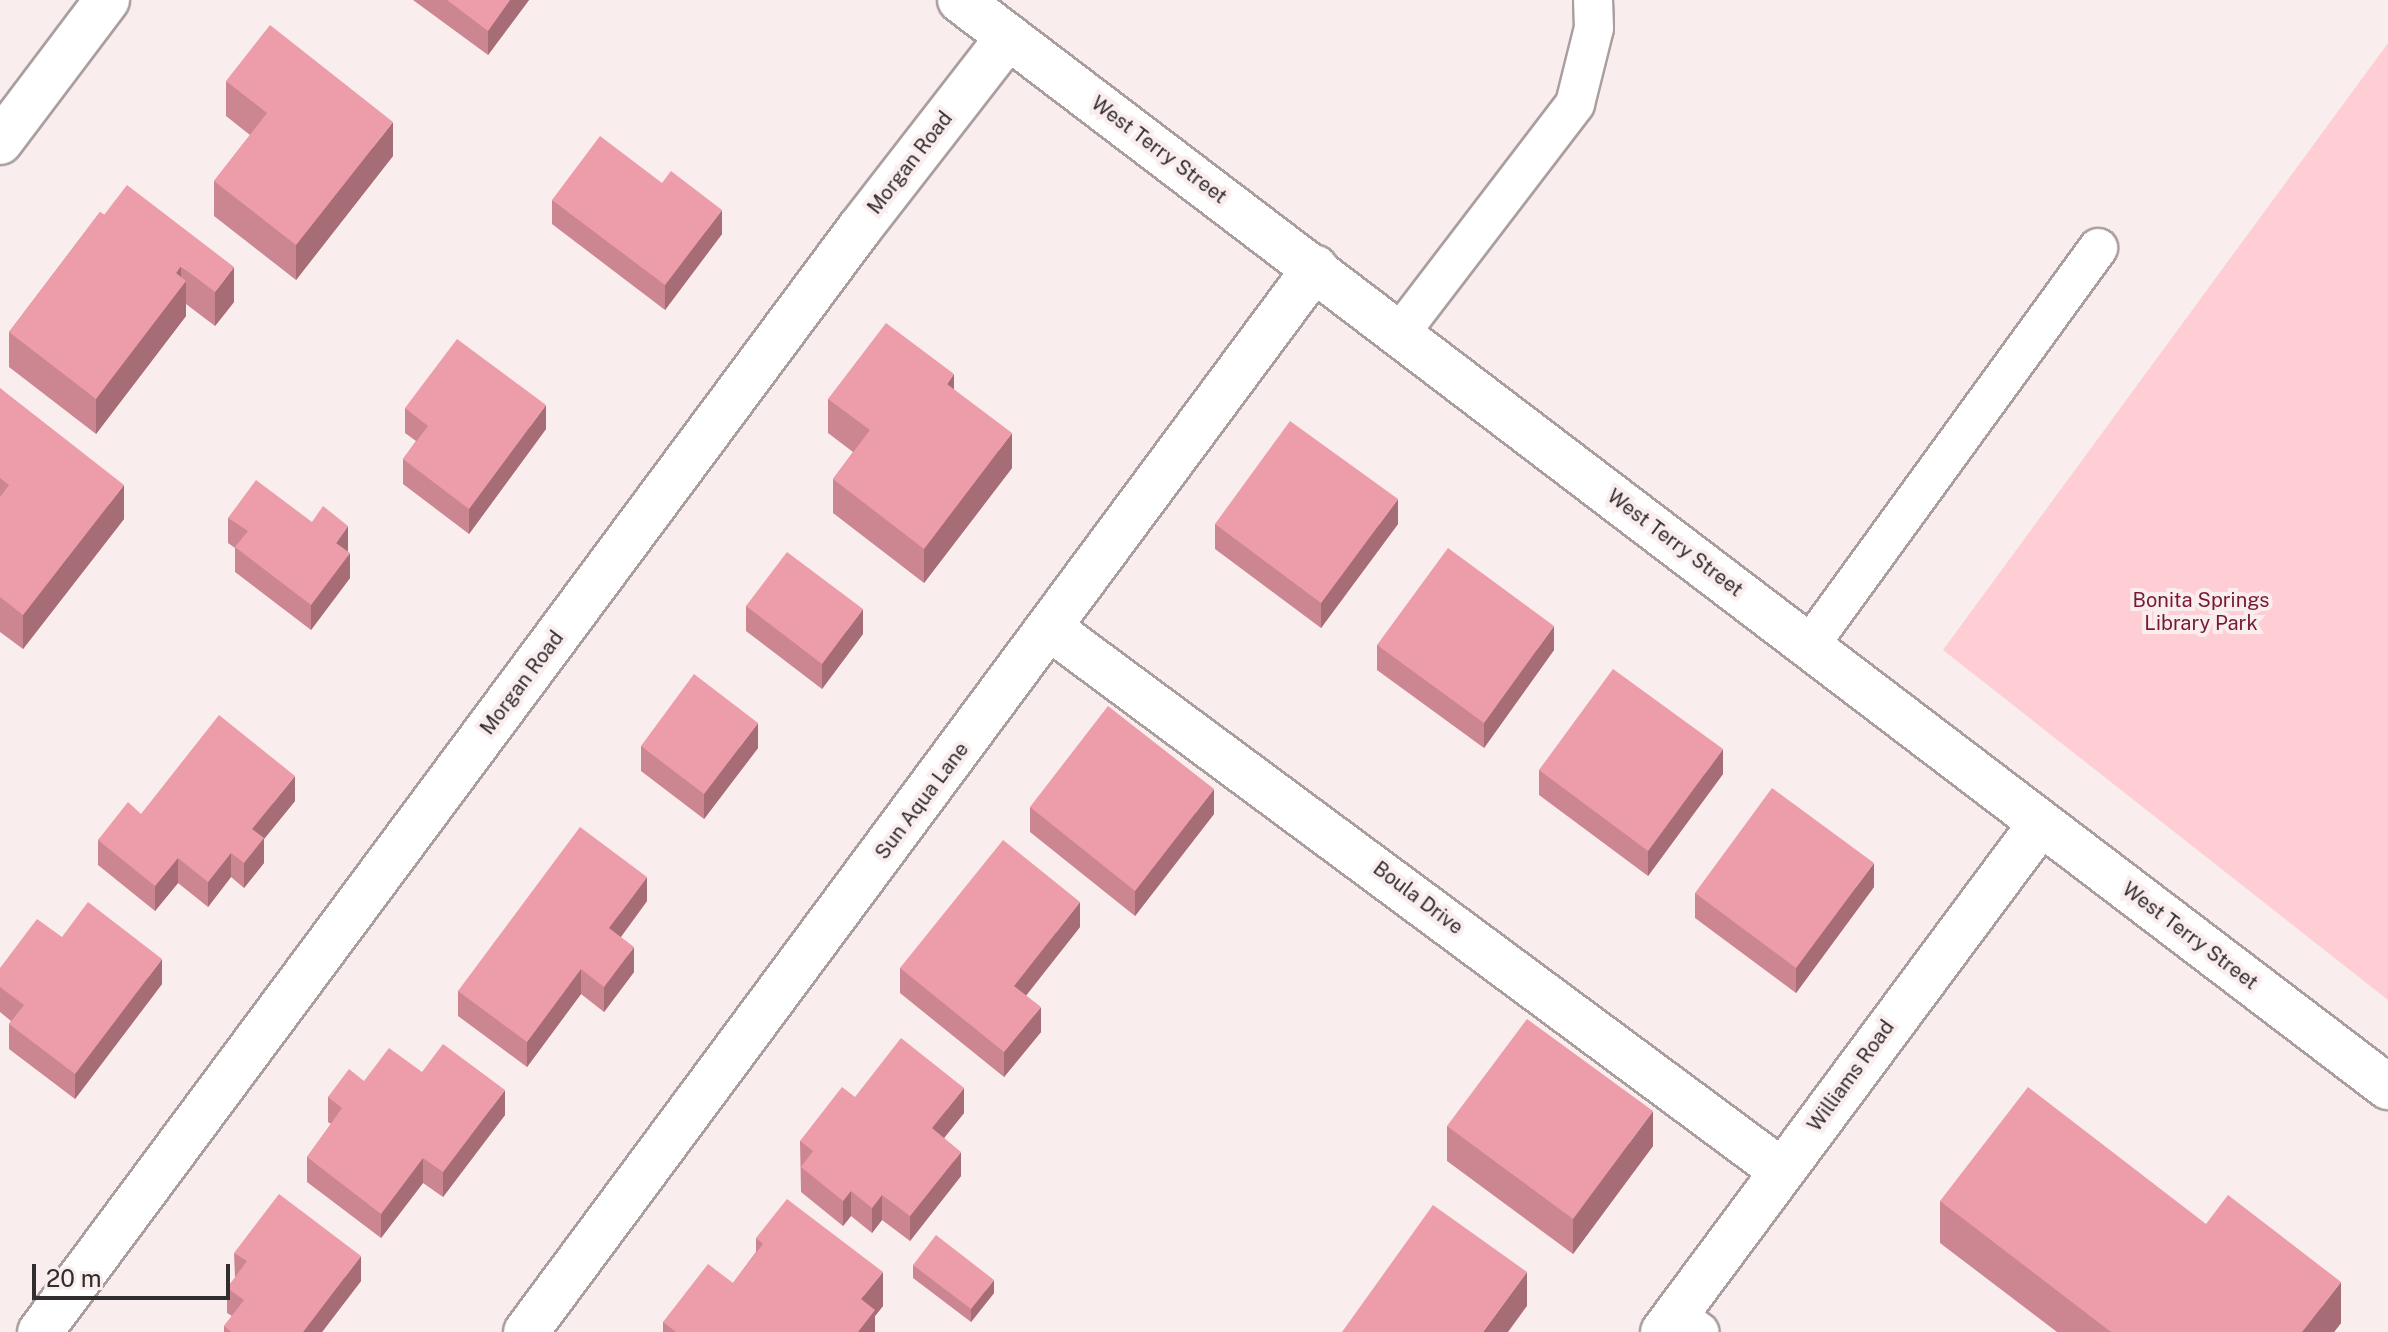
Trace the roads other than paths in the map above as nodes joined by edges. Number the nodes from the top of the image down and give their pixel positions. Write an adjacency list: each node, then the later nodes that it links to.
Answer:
1 (107, 0): 5 (street)
2 (960, 0): 4 (street, West Terry Street)
3 (1593, 0): 8 (lane)
4 (1008, 37): 7 (street, West Terry Street); 15 (street, Morgan Road)
5 (0, 142)
6 (2098, 248): 10 (lane)
7 (1315, 268): 8 (street, West Terry Street); 9 (street, Sun Aqua Lane)
8 (1400, 333): 10 (street, West Terry Street)
9 (1051, 629): 13 (street, Boula Drive); 16 (street, Sun Aqua Lane)
10 (1809, 646): 11 (street, West Terry Street)
11 (2041, 823): 12 (street, West Terry Street); 13 (street, Williams Road)
12 (2388, 1087)
13 (1782, 1171): 14 (street, Williams Road)
14 (1679, 1326)
15 (40, 1332)
16 (526, 1332)

